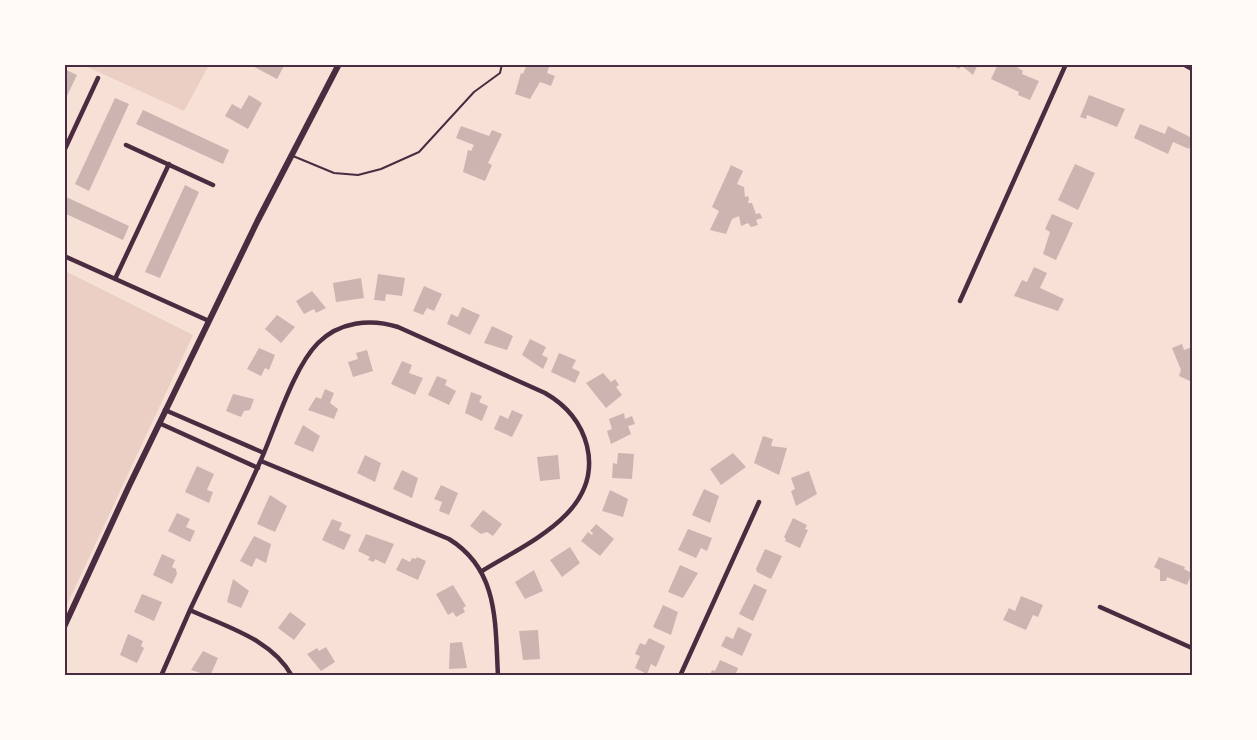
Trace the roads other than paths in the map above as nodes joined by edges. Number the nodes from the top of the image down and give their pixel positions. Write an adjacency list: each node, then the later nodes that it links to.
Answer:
1 (339, 64): 9 (street)
2 (502, 64): 9 (lane)
3 (1066, 64): 14 (street)
4 (1183, 64): 5 (street)
5 (1192, 69)
6 (99, 78): 8 (street)
7 (126, 145): 10 (street)
8 (64, 151)
9 (291, 155): 15 (street)
10 (169, 164): 11 (street); 13 (street)
11 (213, 185)
12 (64, 256): 13 (street)
13 (115, 279): 15 (street)
14 (960, 301)
15 (209, 321): 16 (street)
16 (165, 410): 17 (street); 18 (street)
17 (159, 423): 20 (street); 25 (street)
18 (264, 453): 19 (street); 22 (street)
19 (261, 461): 20 (street); 22 (street)
20 (258, 468): 24 (street)
21 (759, 502): 30 (street)
22 (482, 571): 29 (street)
23 (1100, 607): 26 (street)
24 (190, 610): 27 (street); 28 (street)
25 (64, 627)
26 (1192, 648)
27 (161, 675)
28 (292, 675)
29 (498, 675)
30 (680, 675)

